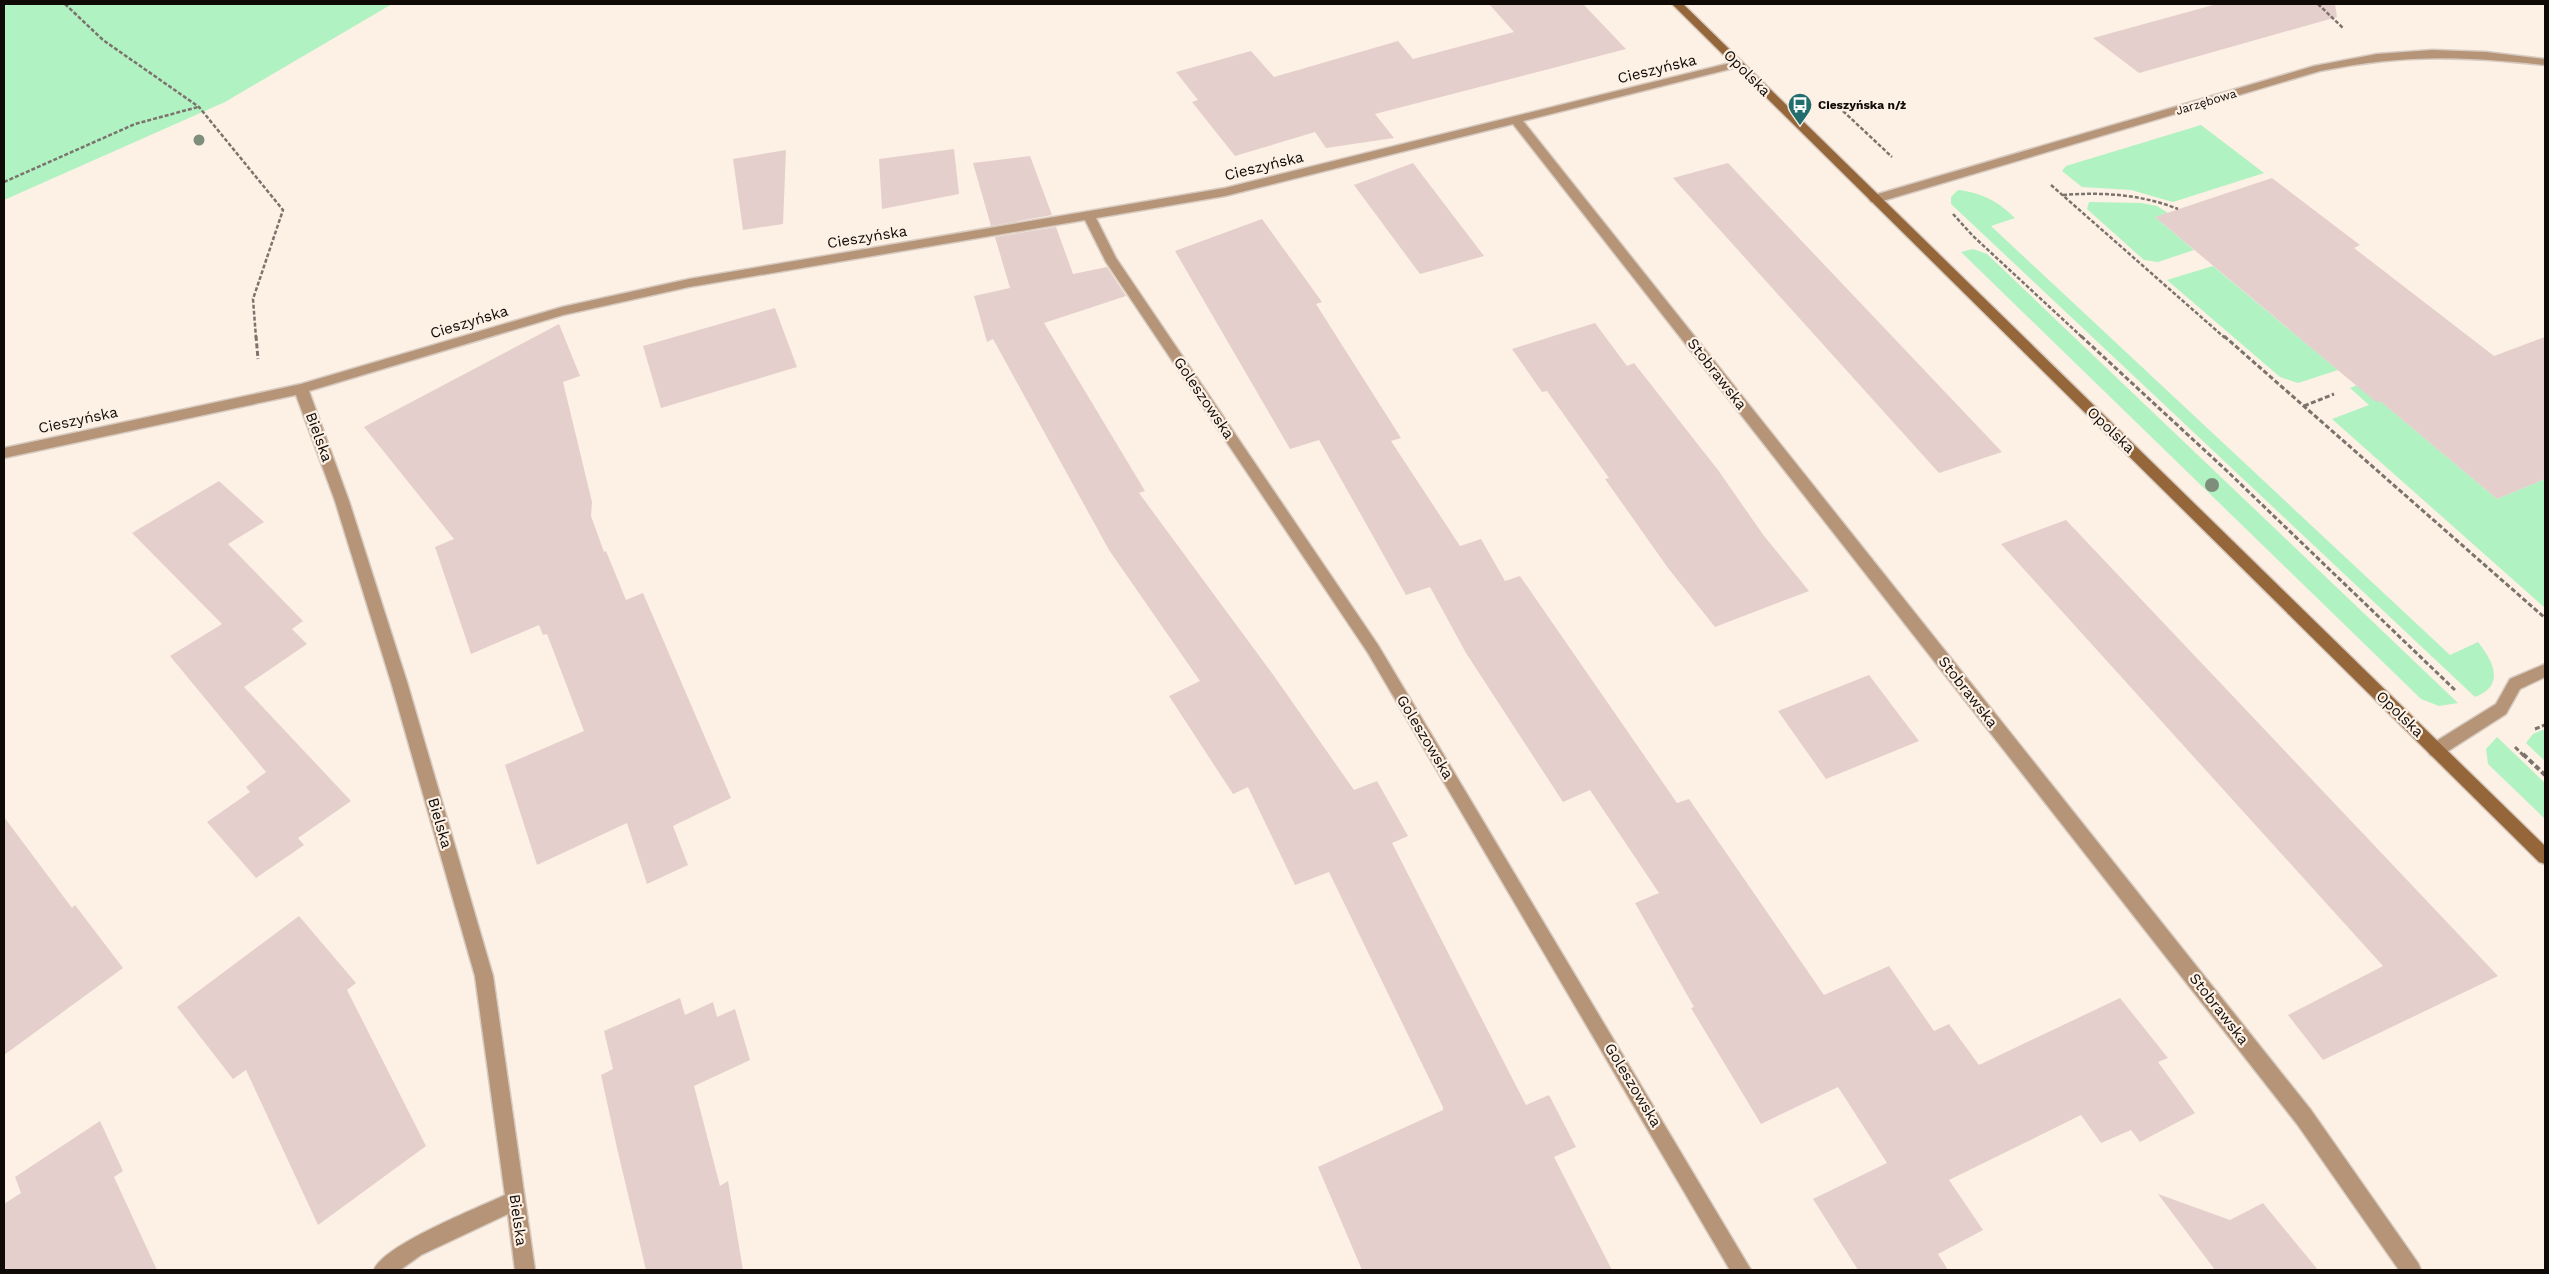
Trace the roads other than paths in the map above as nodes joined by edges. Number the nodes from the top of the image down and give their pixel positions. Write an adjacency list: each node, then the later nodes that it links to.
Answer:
1 (1677, 4): 3 (street, Opolska)
2 (2545, 62): 5 (street, Jarzębowa)
3 (1738, 64): 4 (street, Cieszyńska); 5 (street, Opolska)
4 (1516, 120): 6 (street, Cieszyńska); 16 (street, Stobrawska)
5 (1875, 199): 10 (street, Opolska)
6 (1090, 217): 7 (street, Cieszyńska); 15 (street, Goleszowska)
7 (301, 389): 8 (street, Cieszyńska); 12 (street, Bielska)
8 (4, 452)
9 (2545, 670): 10 (street)
10 (2436, 750): 11 (street, Opolska)
11 (2545, 857)
12 (515, 1200): 13 (street); 14 (street, Bielska)
13 (384, 1270)
14 (525, 1270)
15 (1741, 1270)
16 (2411, 1270)

